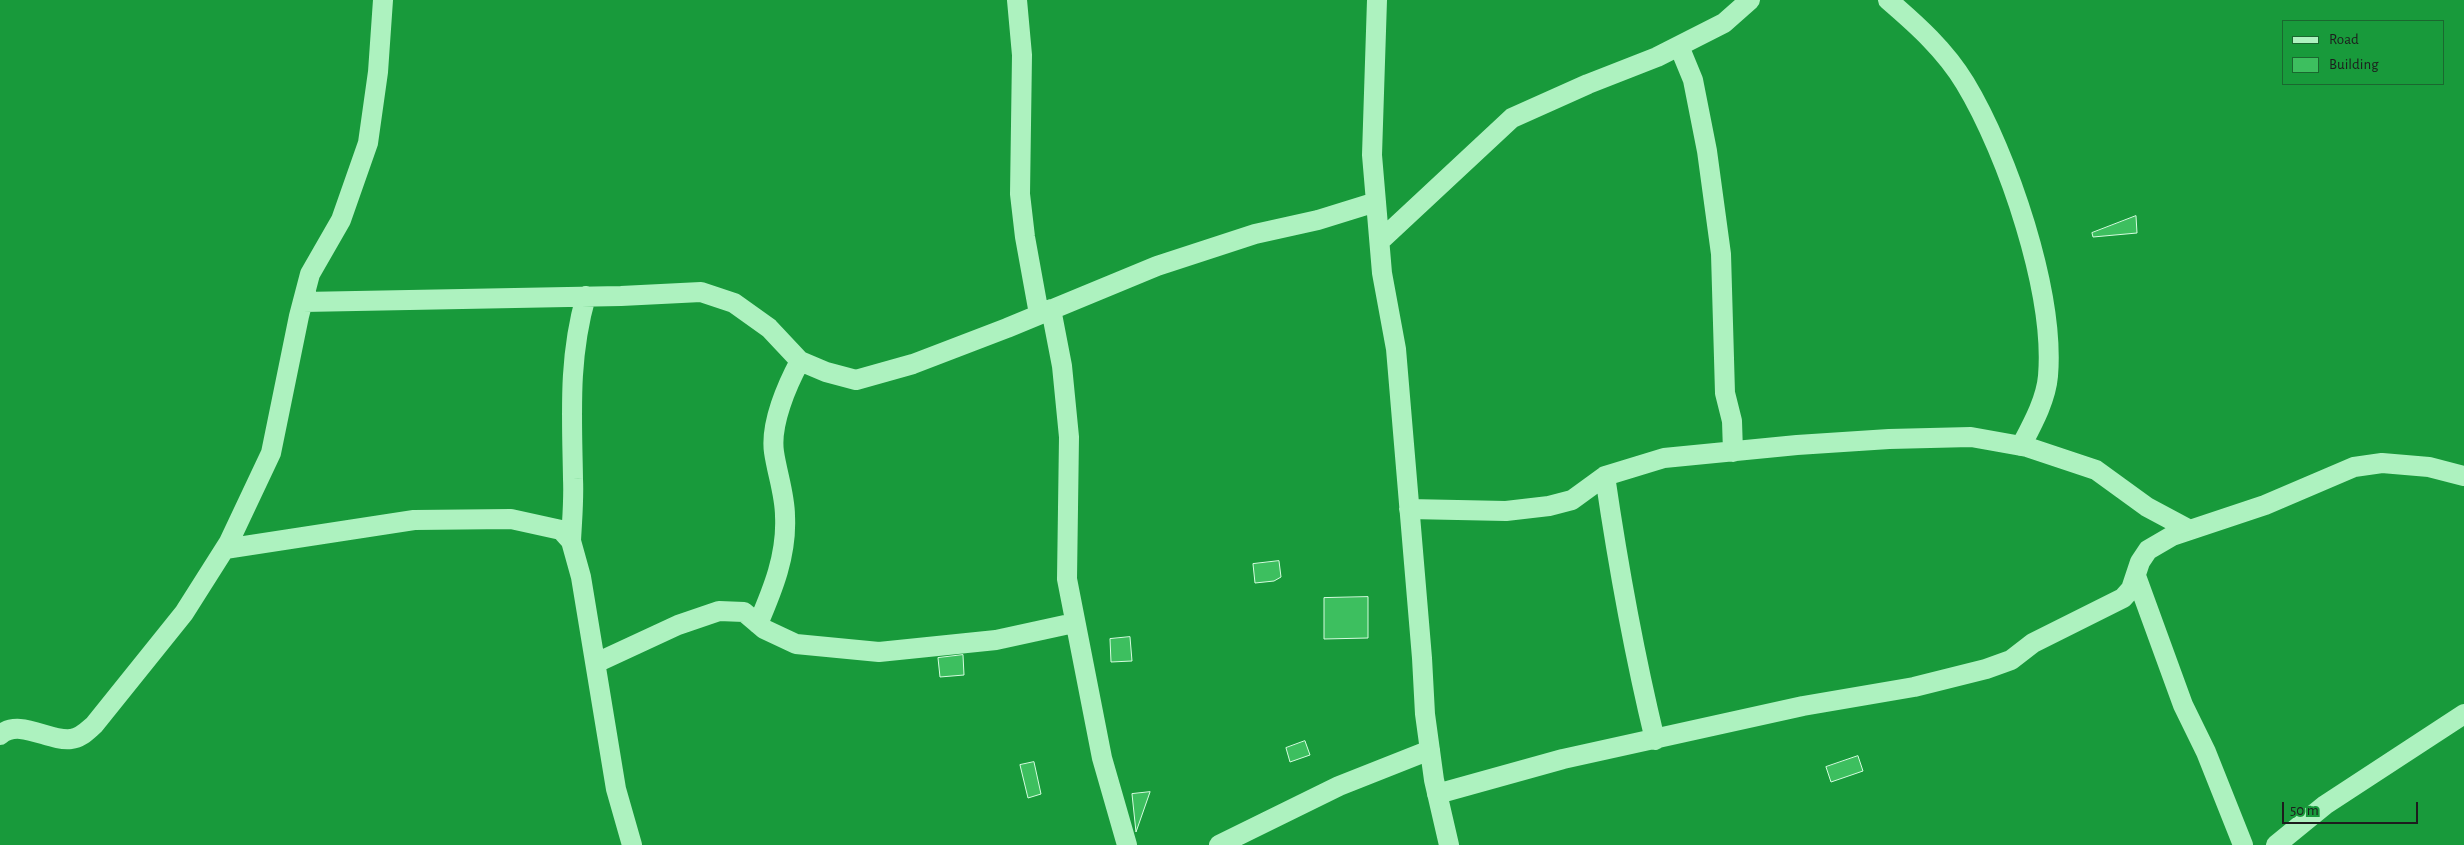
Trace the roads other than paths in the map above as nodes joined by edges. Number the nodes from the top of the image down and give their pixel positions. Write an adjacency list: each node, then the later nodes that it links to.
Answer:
1 (383, 0): 10 (street)
2 (1016, 0): 11 (street)
3 (1377, 0): 7 (street)
4 (1750, 0): 6 (street)
5 (1888, 0): 13 (street)
6 (1679, 46): 8 (street); 14 (street)
7 (1376, 202): 8 (street); 11 (street)
8 (1380, 242): 17 (street)
9 (586, 296): 10 (street); 12 (street); 19 (street)
10 (302, 302): 20 (street)
11 (1045, 312): 12 (street); 22 (street)
12 (800, 360): 23 (street)
13 (2021, 446): 14 (street); 18 (street)
14 (1733, 452): 15 (street)
15 (1604, 476): 17 (street); 27 (street)
16 (2464, 476): 18 (street)
17 (1409, 509): 28 (street)
18 (2190, 530): 21 (street)
19 (571, 541): 20 (street); 24 (street)
20 (225, 549): 26 (street)
21 (2136, 576): 27 (street); 34 (street)
22 (1074, 623): 23 (street); 31 (street)
23 (758, 624): 24 (street)
24 (596, 663): 30 (street)
25 (2464, 714): 35 (street)
26 (0, 735)
27 (1655, 740): 29 (street)
28 (1430, 750): 29 (street); 32 (street)
29 (1437, 794): 33 (street)
30 (632, 845)
31 (1127, 845)
32 (1219, 845)
33 (1449, 845)
34 (2243, 845)
35 (2276, 845)

